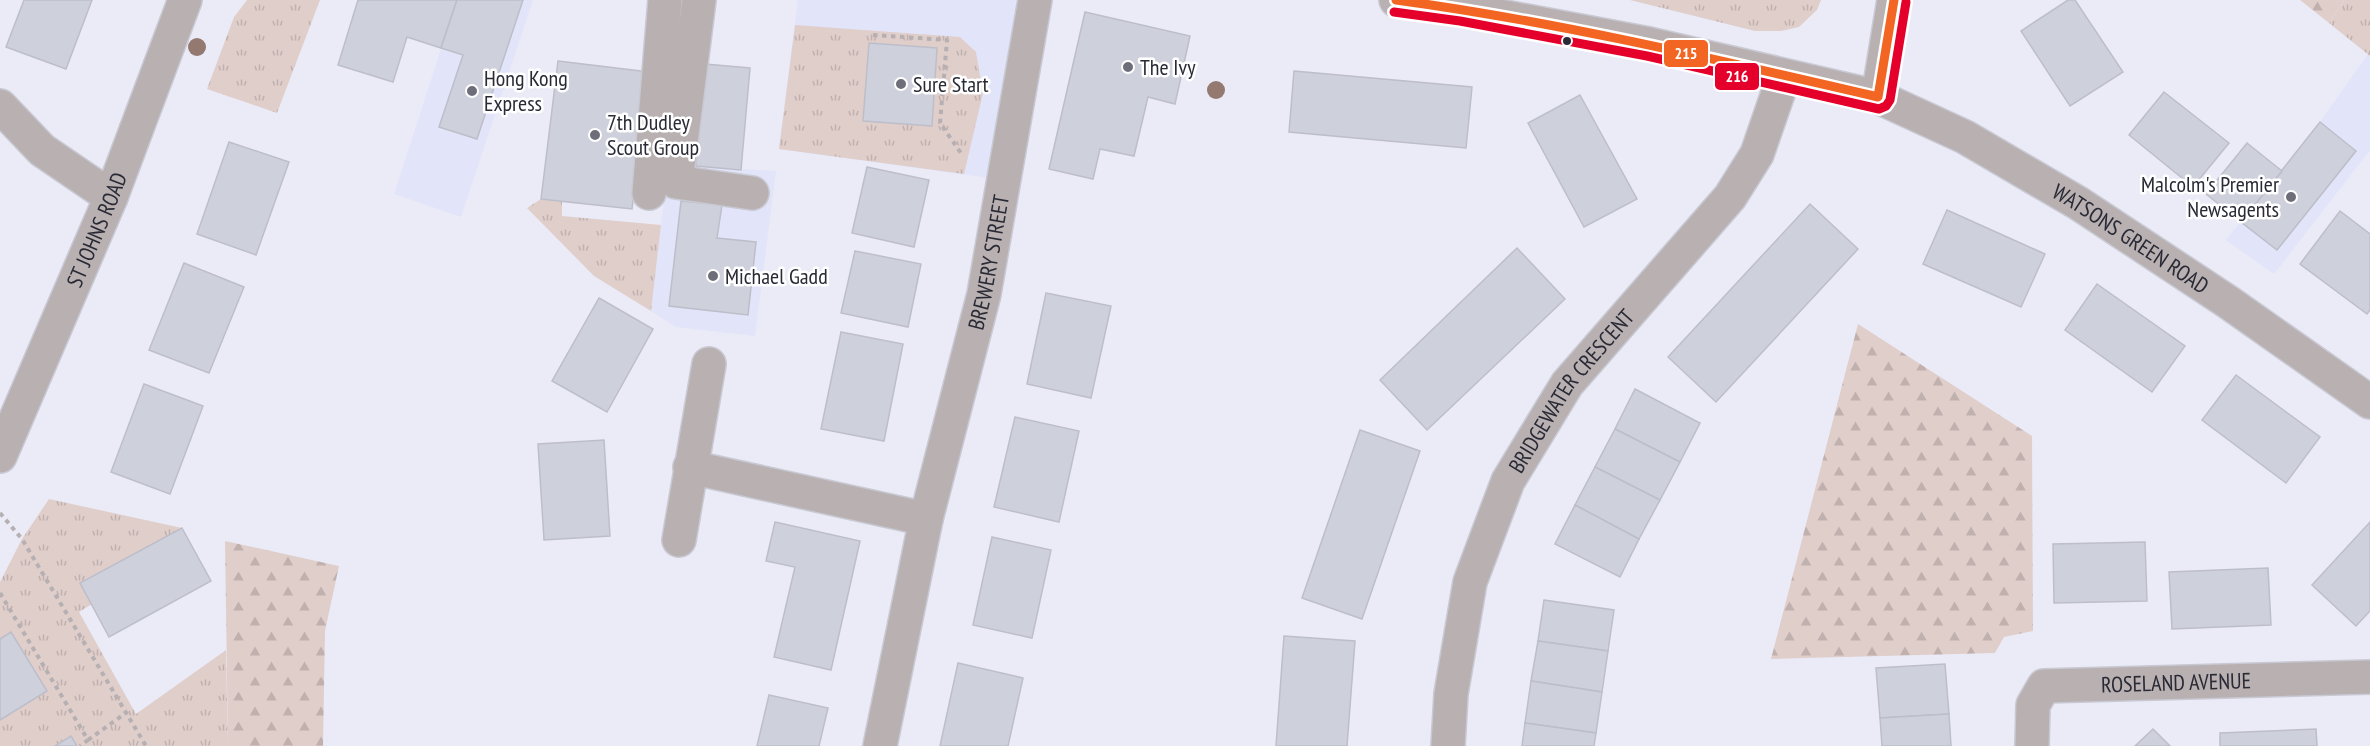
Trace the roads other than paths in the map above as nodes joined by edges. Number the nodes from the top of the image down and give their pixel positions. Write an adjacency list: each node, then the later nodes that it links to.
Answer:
1 (185, 0): 12 (street, ST JOHNS ROAD)
2 (665, 0): 10 (street)
3 (699, 0): 11 (street)
4 (1035, 0): 17 (street, BREWERY STREET)
5 (1396, 0): 7 (street, WATSONS GREEN ROAD)
6 (1894, 0): 8 (street)
7 (1784, 76): 8 (street, WATSONS GREEN ROAD); 21 (street, BRIDGEWATER CRESCENT)
8 (1878, 98): 14 (street, WATSONS GREEN ROAD)
9 (0, 106): 12 (street)
10 (649, 193)
11 (752, 193)
12 (111, 197): 15 (street, ST JOHNS ROAD)
13 (709, 364): 16 (street)
14 (2370, 402)
15 (0, 456)
16 (690, 467): 17 (street); 18 (street)
17 (926, 519): 20 (street, BREWERY STREET)
18 (679, 540)
19 (2370, 677): 22 (street, ROSELAND AVENUE)
20 (880, 746)
21 (1448, 746)
22 (2032, 746)

